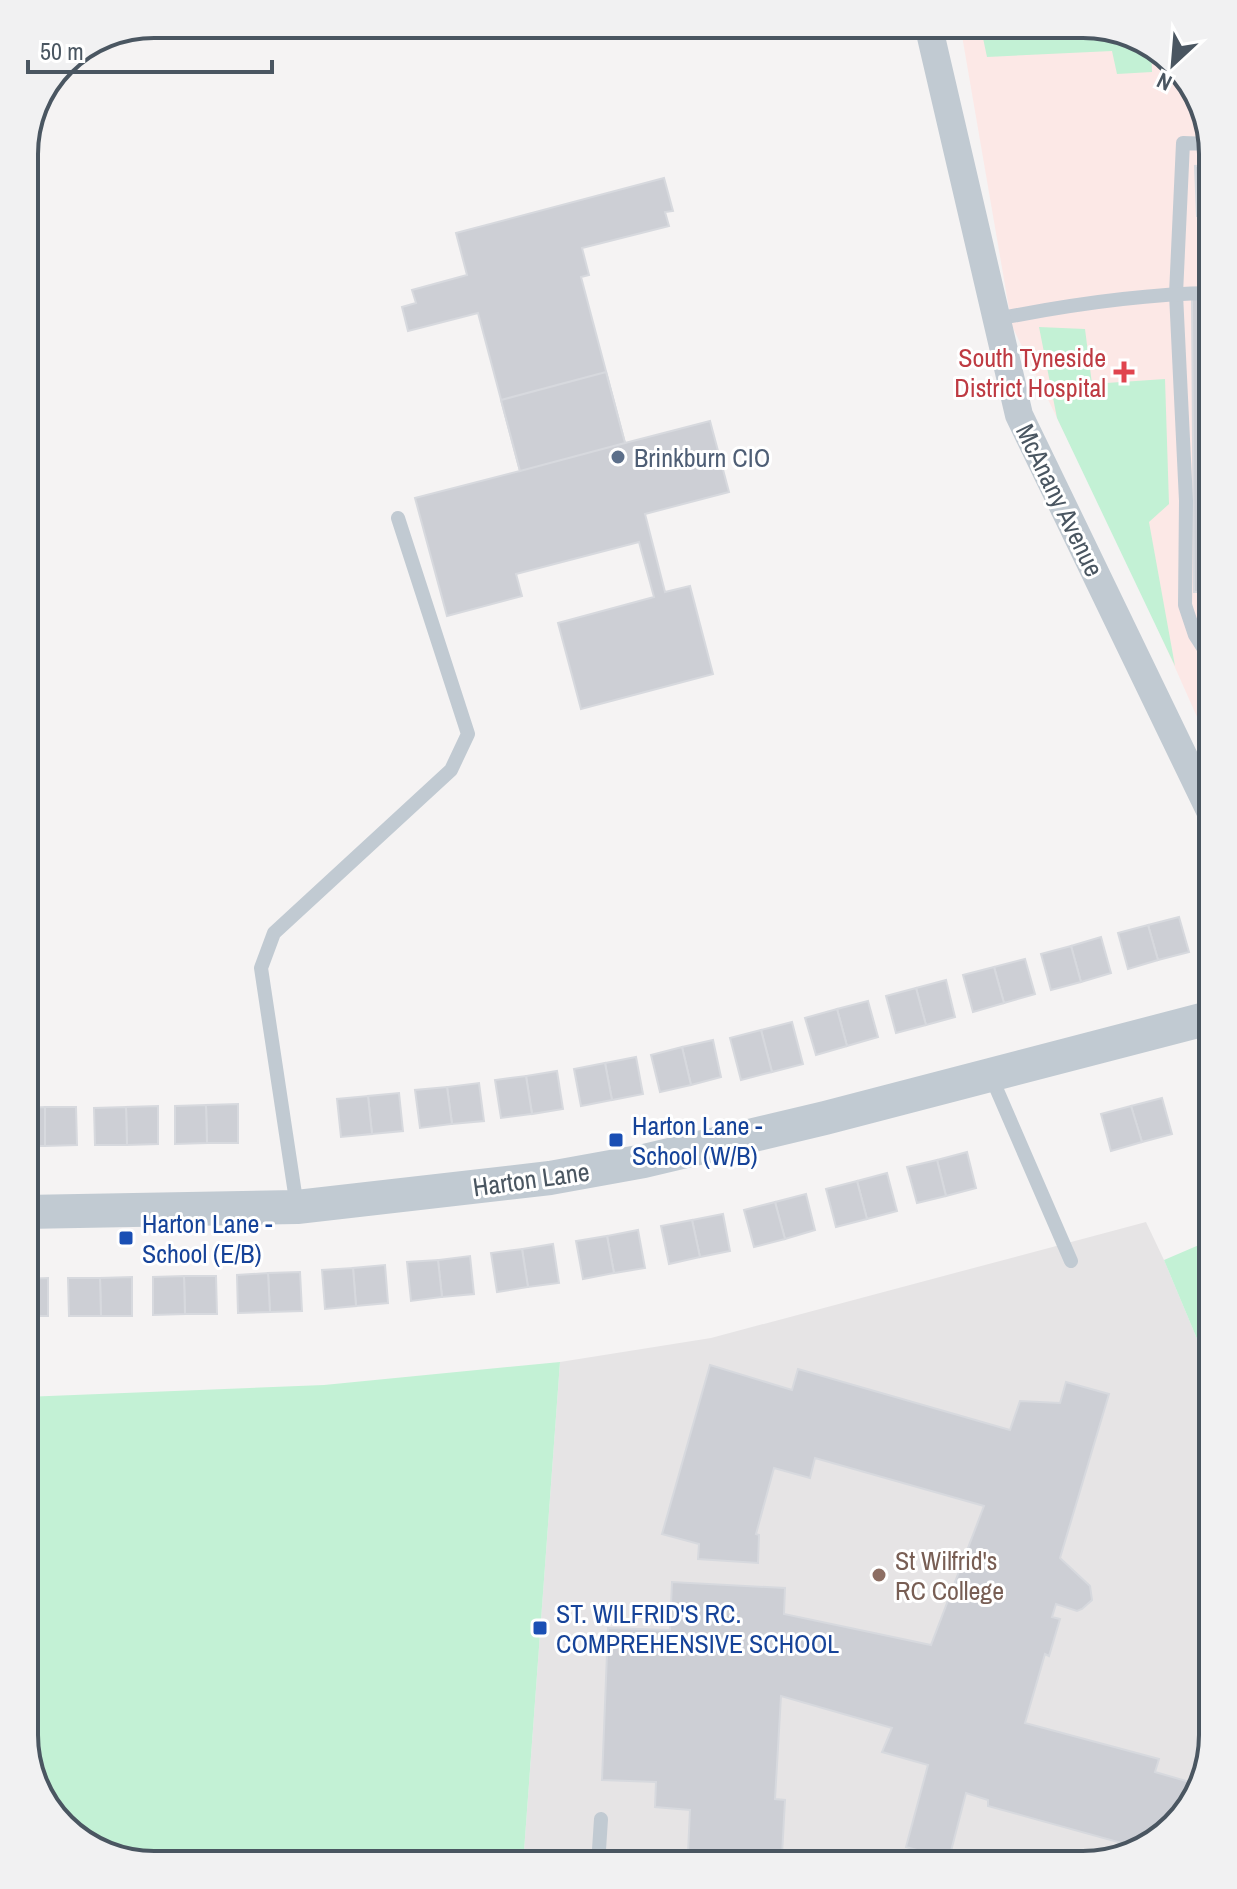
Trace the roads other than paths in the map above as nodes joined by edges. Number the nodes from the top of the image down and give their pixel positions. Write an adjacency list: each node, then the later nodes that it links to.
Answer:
1 (931, 38): 5 (street, McAnany Avenue)
2 (1198, 144): 4 (lane)
3 (1199, 293): 4 (lane)
4 (1176, 294): 5 (lane); 7 (lane)
5 (997, 319): 8 (street, McAnany Avenue)
6 (398, 518): 11 (lane)
7 (1199, 641)
8 (1199, 788)
9 (1199, 1021): 10 (street, Harton Lane)
10 (990, 1074): 11 (street, Harton Lane); 13 (lane)
11 (297, 1207): 12 (street, Harton Lane)
12 (38, 1212)
13 (1071, 1261)
14 (601, 1819): 15 (lane)
15 (599, 1851)

